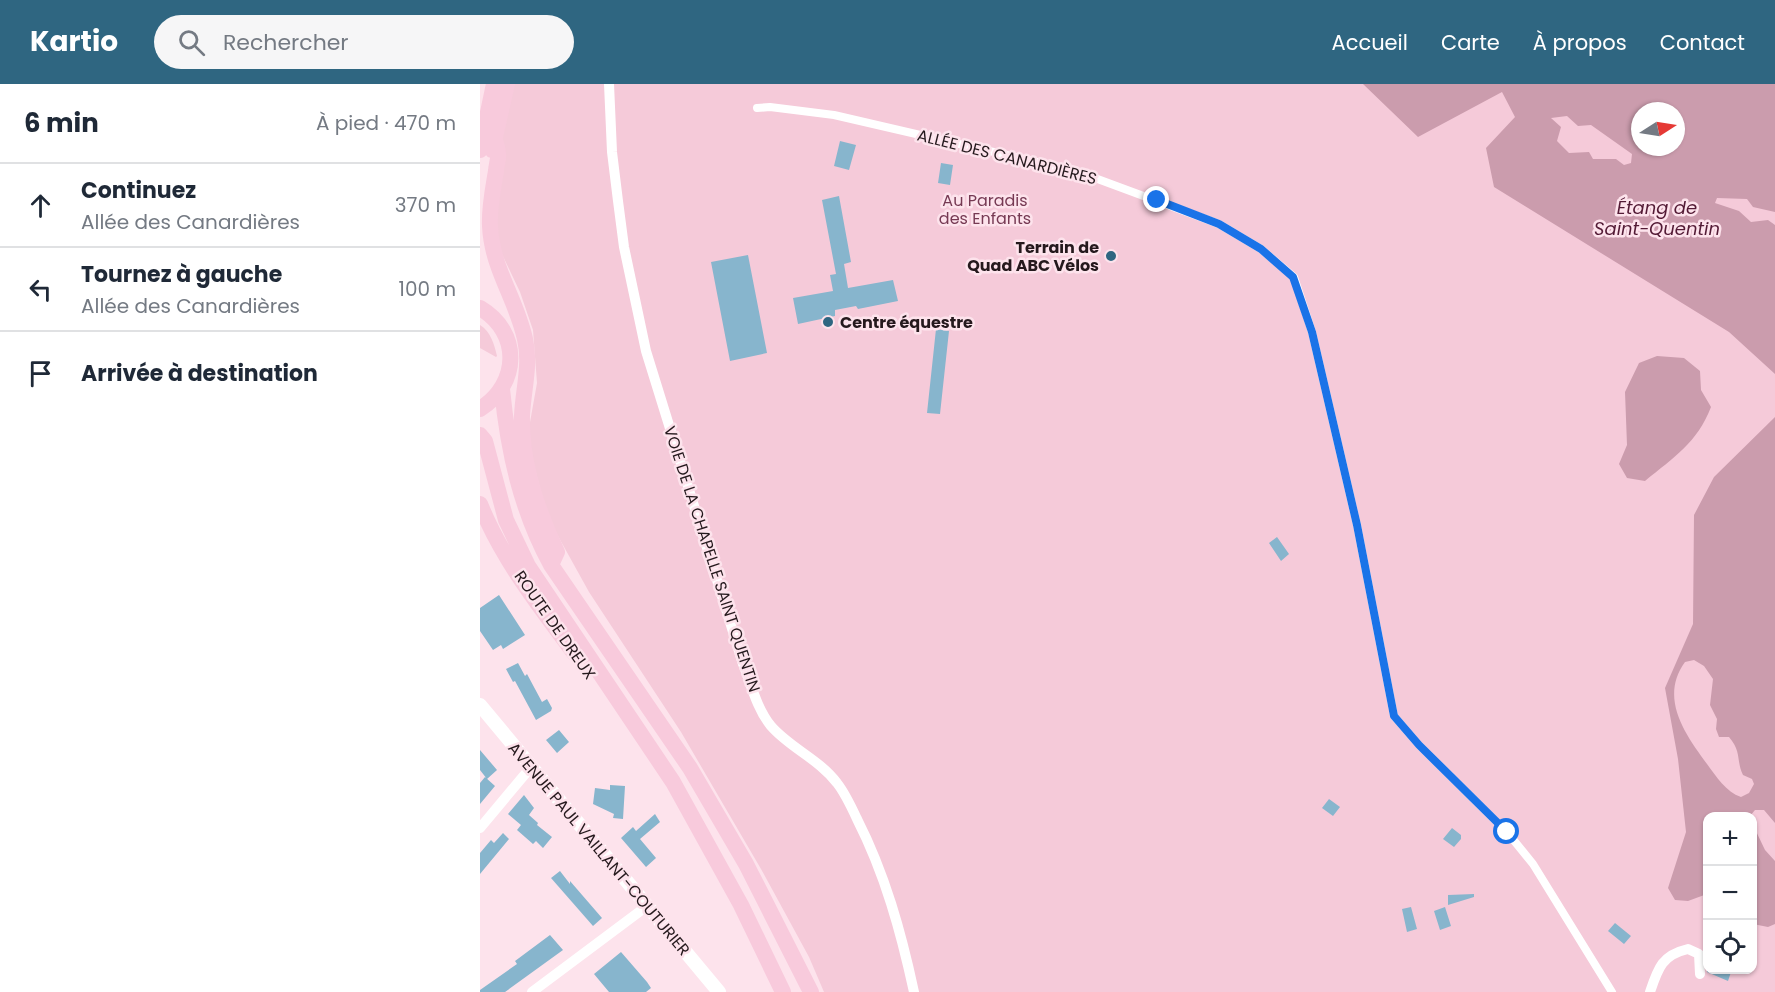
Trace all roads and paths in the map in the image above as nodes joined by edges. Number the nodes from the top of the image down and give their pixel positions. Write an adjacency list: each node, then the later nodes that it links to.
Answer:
1 (484, 84): 5 (main road)
2 (494, 84): 8 (main road)
3 (507, 84): 7 (main road, ROUTE DE DREUX)
4 (609, 84): 26 (street, VOIE DE LA CHAPELLE SAINT QUENTIN)
5 (480, 100)
6 (757, 108): 27 (street, ALLÉE DES CANARDIÈRES)
7 (495, 140): 9 (main road, ROUTE DE DREUX); 15 (main road, ROUTE DE DREUX)
8 (480, 150)
9 (480, 211)
10 (480, 307): 11 (main road)
11 (502, 389): 12 (main road); 15 (main road)
12 (480, 409)
13 (480, 435): 17 (main road)
14 (480, 504): 17 (main road, ROUTE DE DREUX)
15 (551, 565): 25 (main road)
16 (480, 705): 18 (street, AVENUE PAUL VAILLANT-COUTURIER)
17 (644, 738): 24 (main road)
18 (531, 767): 19 (street); 20 (street, AVENUE PAUL VAILLANT-COUTURIER)
19 (480, 828)
20 (647, 906): 22 (street); 23 (street, AVENUE PAUL VAILLANT-COUTURIER)
21 (1700, 974): 28 (street)
22 (532, 992)
23 (719, 992)
24 (783, 992)
25 (811, 992)
26 (914, 992)
27 (1612, 992)
28 (1650, 992)

